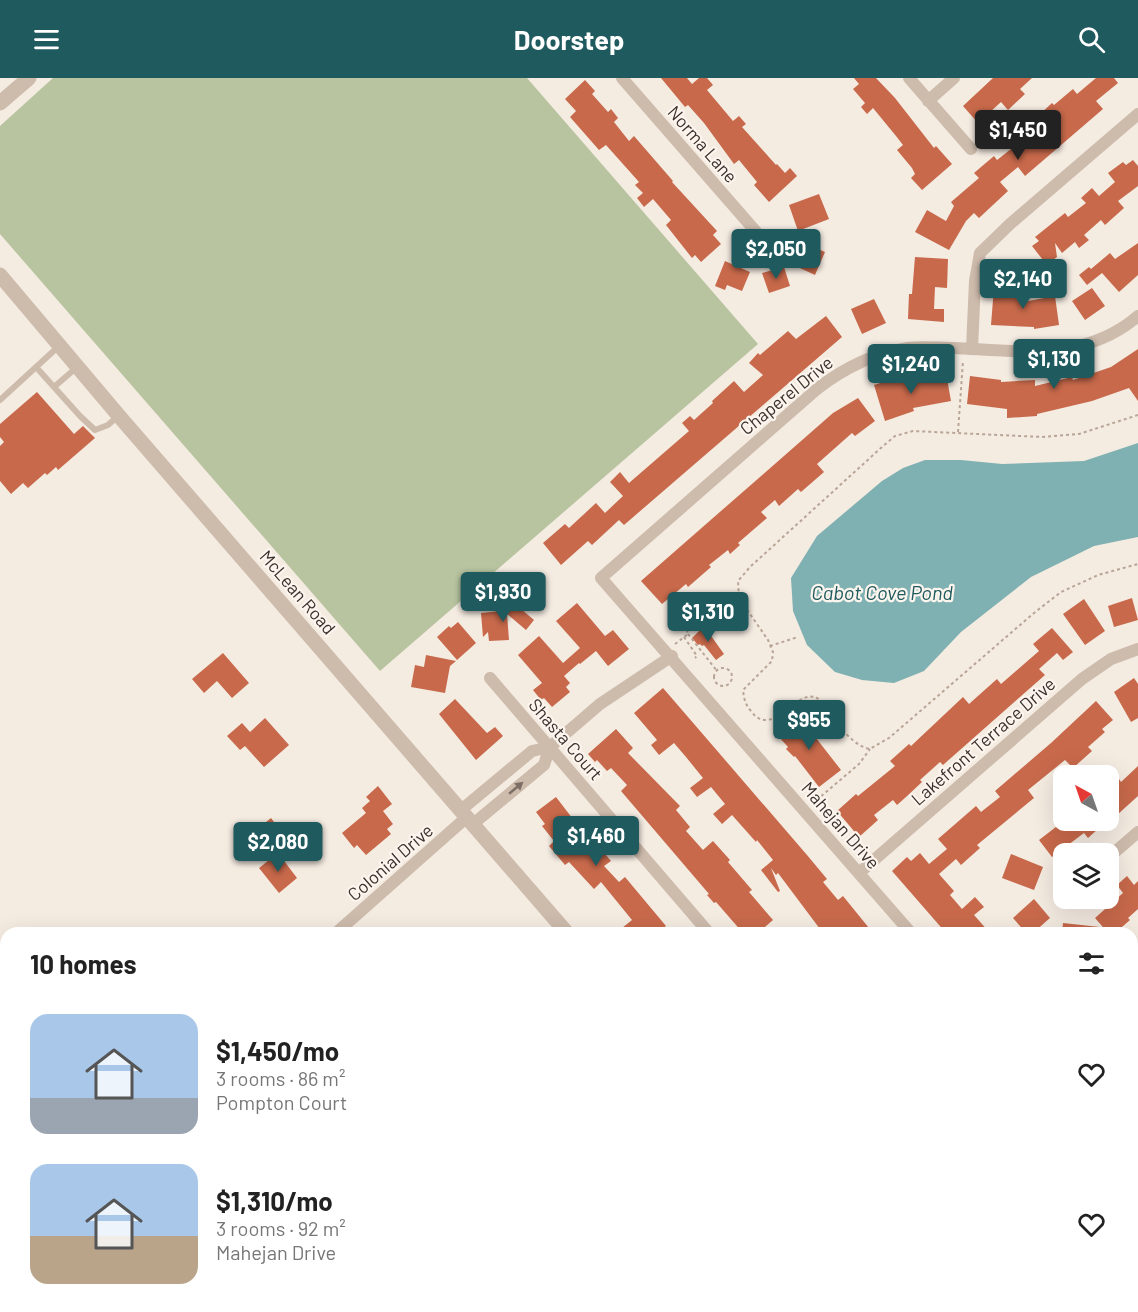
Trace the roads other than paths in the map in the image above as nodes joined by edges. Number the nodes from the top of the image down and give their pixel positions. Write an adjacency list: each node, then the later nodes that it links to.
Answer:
1 (29, 78): 6 (street)
2 (622, 78): 9 (street, Norma Lane)
3 (909, 78): 5 (street)
4 (954, 78): 5 (street)
5 (928, 101): 8 (street)
6 (0, 103)
7 (1138, 114): 13 (street)
8 (971, 149)
9 (758, 234)
10 (0, 275): 12 (street, McLean Road)
11 (1138, 316): 13 (street, Chaperel Drive)
12 (59, 346): 14 (lane); 15 (street, McLean Road)
13 (972, 349): 19 (street, Chaperel Drive)
14 (36, 367): 16 (lane); 17 (lane)
15 (78, 367): 16 (lane); 18 (street, McLean Road)
16 (54, 387): 18 (lane)
17 (0, 400)
18 (119, 416): 24 (street, McLean Road)
19 (601, 578): 21 (street, Mahejan Drive)
20 (1138, 649): 27 (street, Lakefront Terrace Drive)
21 (674, 650): 23 (street); 27 (street, Mahejan Drive)
22 (490, 678): 23 (street, Shasta Court)
23 (550, 747): 24 (street); 24 (street, one-way to 23); 30 (street, Shasta Court)
24 (467, 817): 28 (street, Colonial Drive); 29 (street, McLean Road)
25 (1138, 832): 26 (street)
26 (1119, 848)
27 (859, 873): 31 (street, Mahejan Drive)
28 (343, 927)
29 (562, 927)
30 (704, 927)
31 (906, 927)

